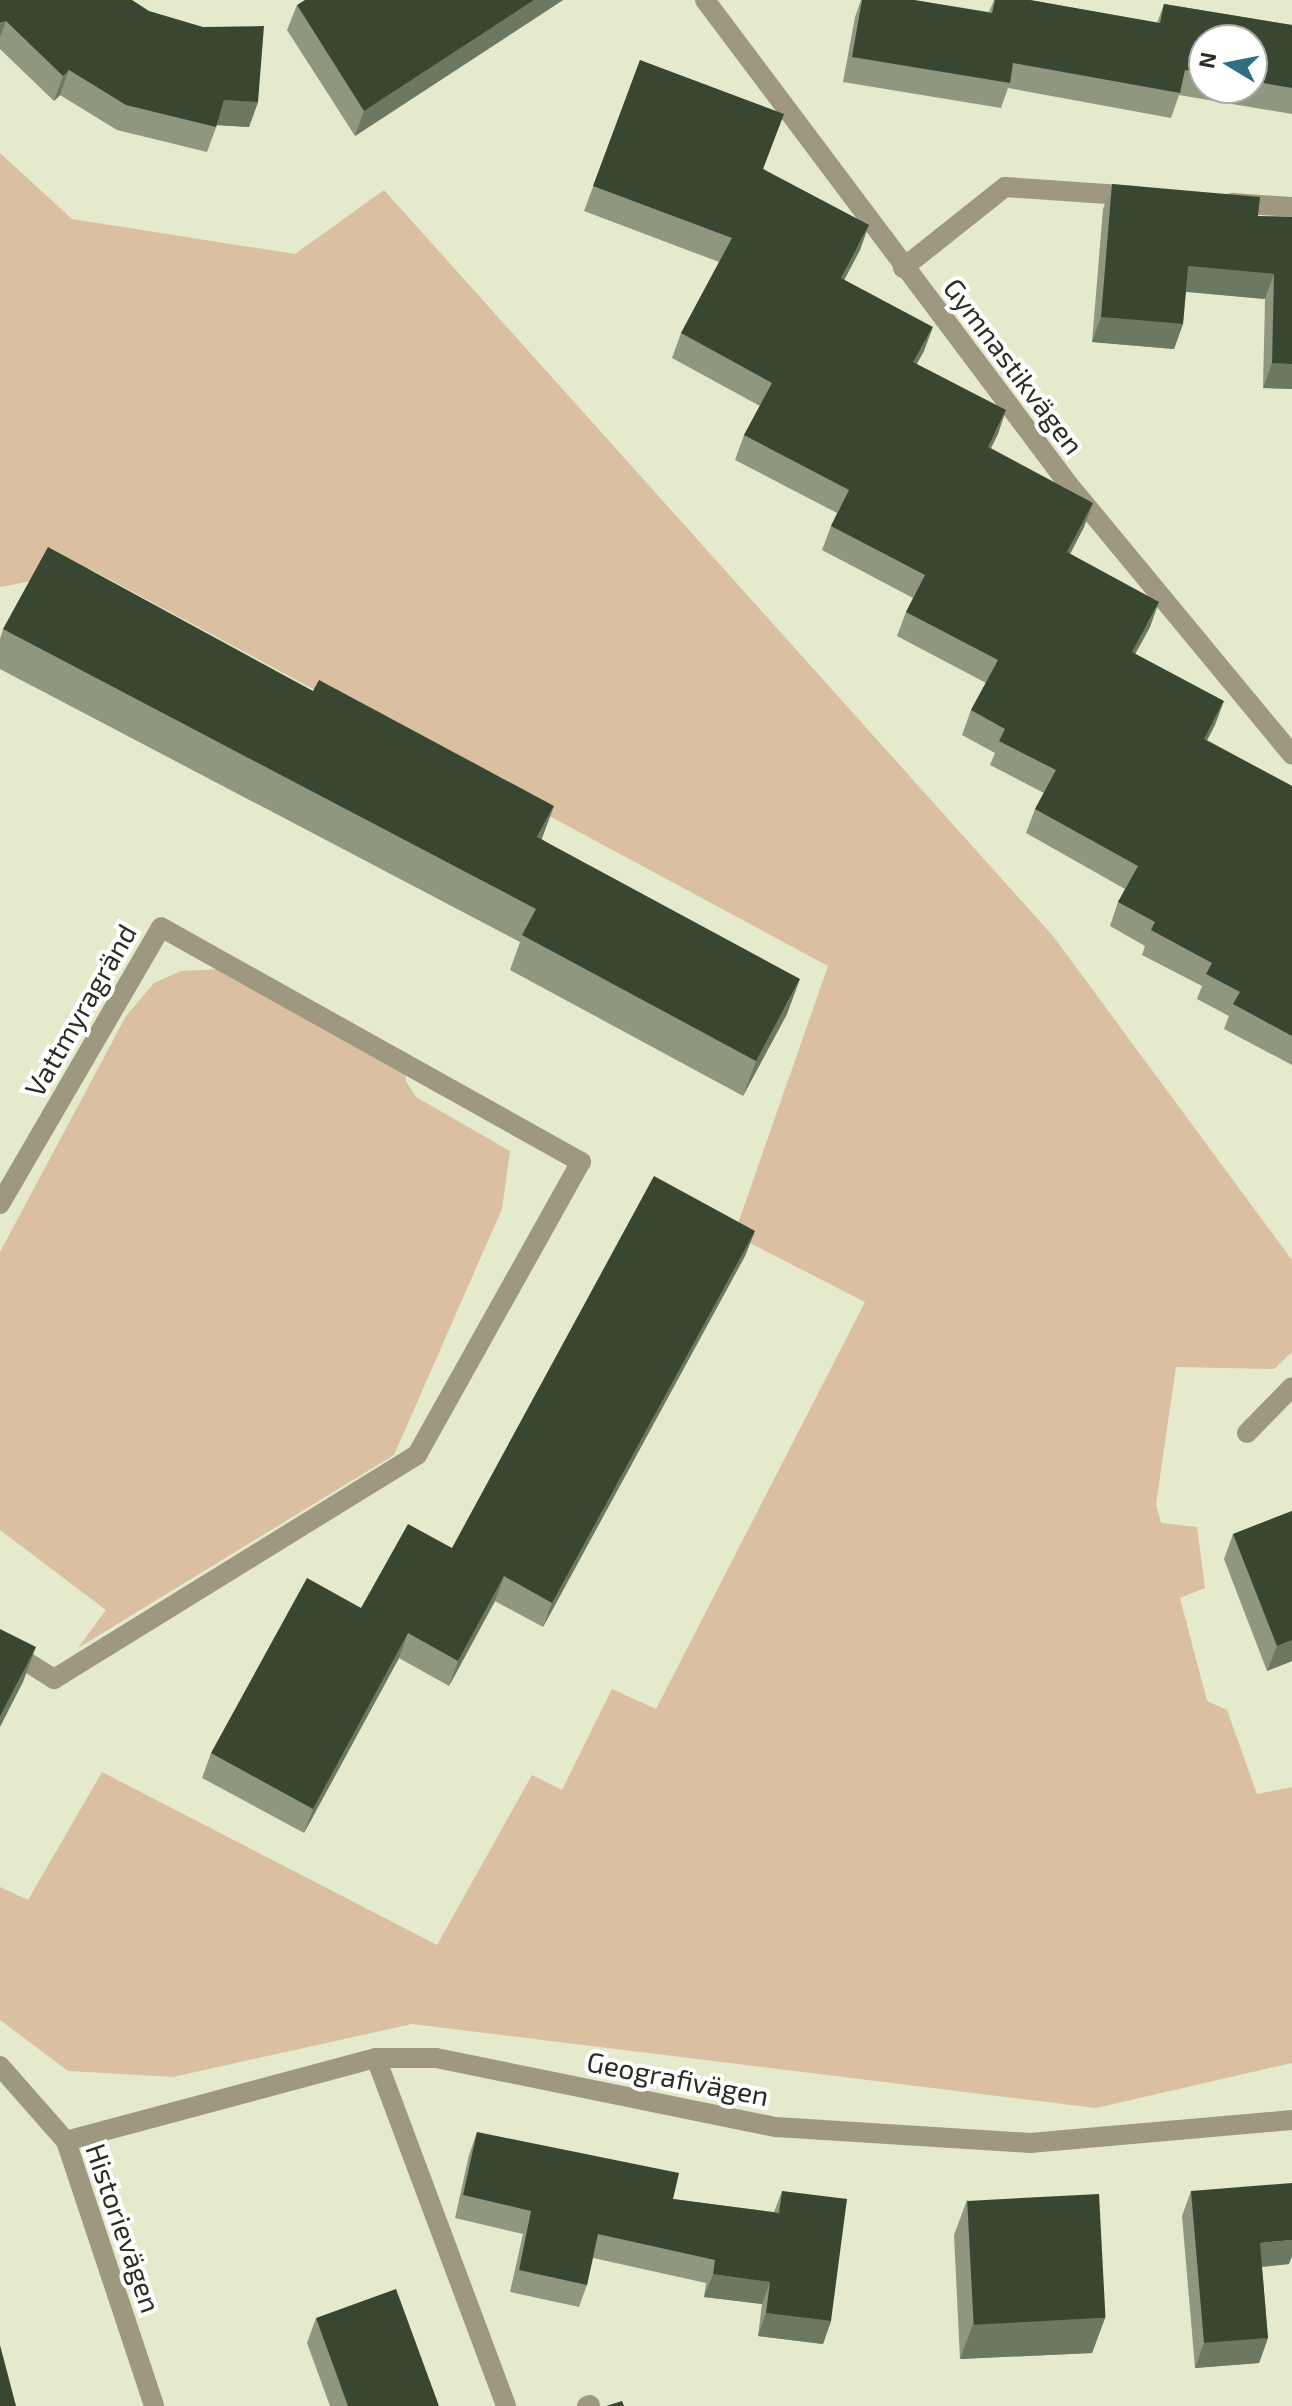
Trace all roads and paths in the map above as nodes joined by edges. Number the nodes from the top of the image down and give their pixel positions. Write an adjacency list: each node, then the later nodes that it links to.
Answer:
1 (705, 0): 5 (street, Gymnastikvägen)
2 (1164, 198): 5 (street)
3 (1212, 201): 4 (street)
4 (1292, 207)
5 (903, 268): 6 (street, Gymnastikvägen)
6 (1292, 755)
7 (0, 1204): 10 (street, Vattmyragränd)
8 (1292, 1387): 9 (street)
9 (1247, 1433)
10 (0, 1645)
11 (376, 2058): 13 (street, Geografivägen); 14 (street, Geografivägen); 16 (street)
12 (0, 2066): 14 (street, Historievägen)
13 (1292, 2120)
14 (66, 2141): 15 (street, Historievägen)
15 (154, 2406)
16 (506, 2406)

